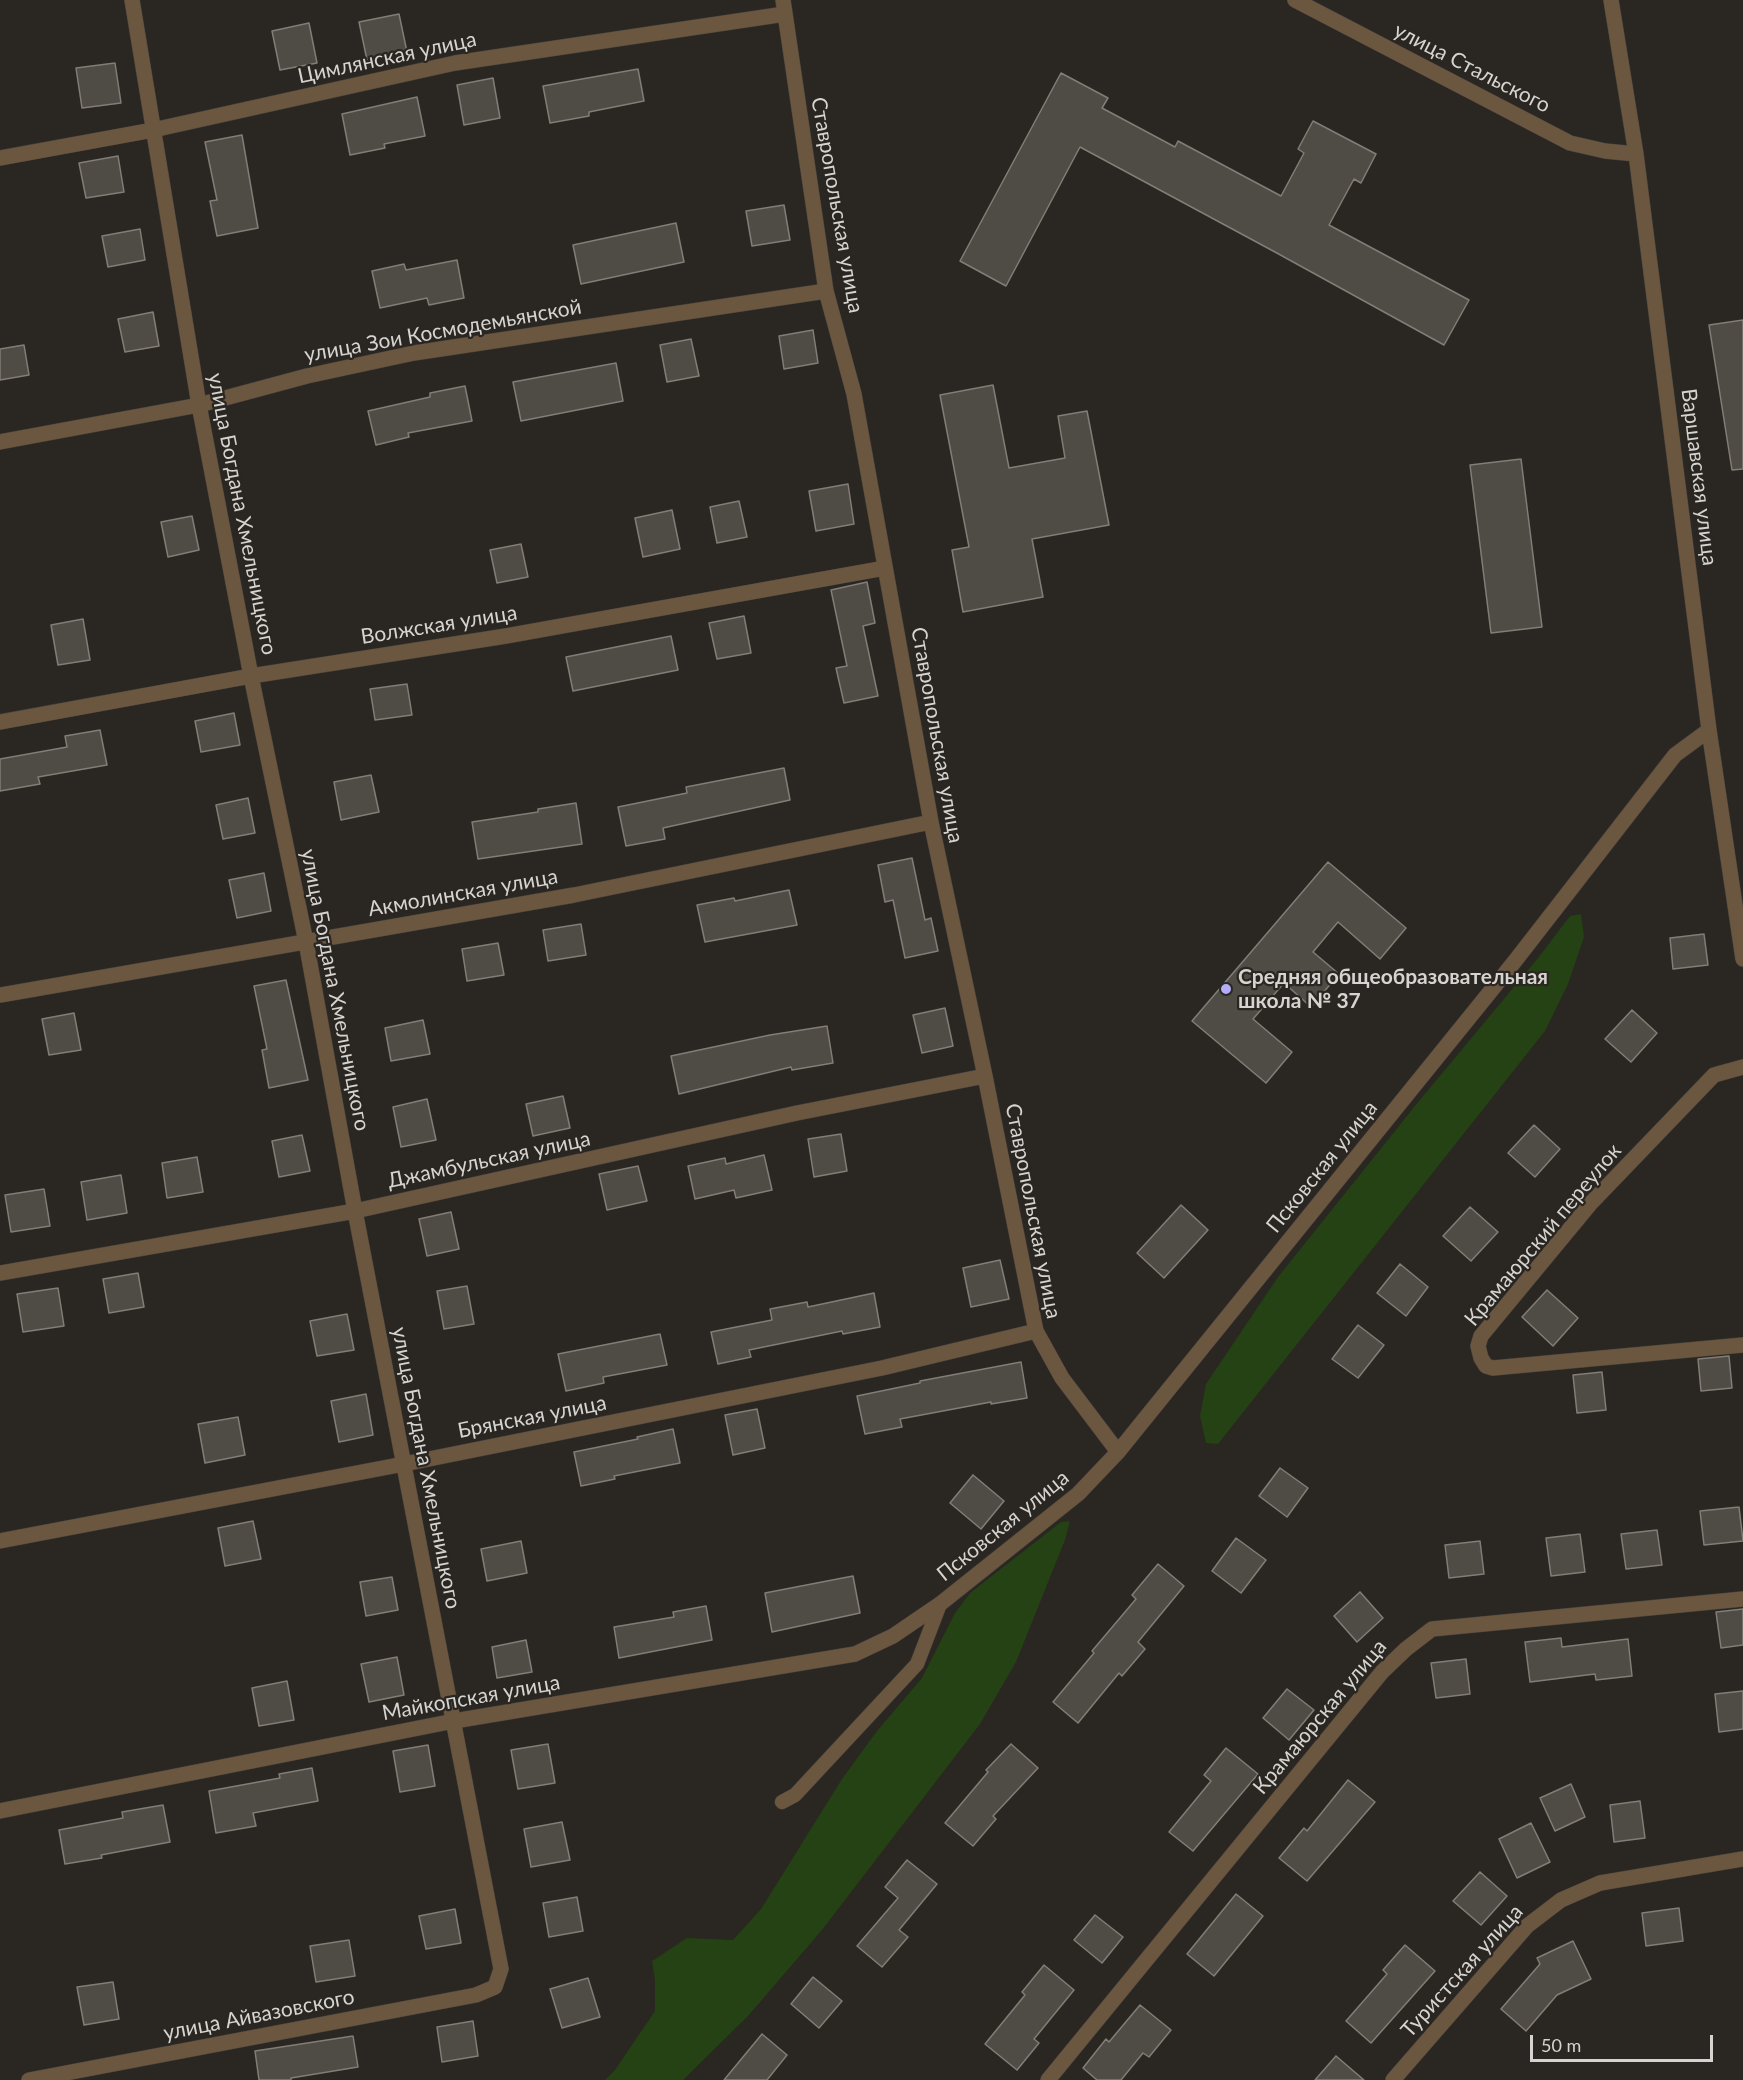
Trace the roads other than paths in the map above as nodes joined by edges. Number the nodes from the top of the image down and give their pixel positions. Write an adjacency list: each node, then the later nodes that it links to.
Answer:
1 (132, 0): 5 (street, улица Богдана Хмельницкого)
2 (1295, 0): 6 (street, улица Стальского)
3 (1611, 0): 6 (street, Варшавская улица)
4 (784, 7): 5 (street, Цимлянская улица); 8 (street, Ставропольская улица)
5 (153, 130): 7 (street, Цимлянская улица); 9 (street, улица Богдана Хмельницкого)
6 (1636, 154): 14 (street, Варшавская улица)
7 (0, 158)
8 (826, 291): 9 (street, улица Зои Космодемьянской); 11 (street, Ставропольская улица)
9 (199, 405): 10 (street, улица Зои Космодемьянской); 12 (street, улица Богдана Хмельницкого)
10 (0, 442)
11 (885, 568): 12 (street, Волжская улица); 15 (street, Ставропольская улица)
12 (251, 676): 13 (street, Волжская улица); 16 (street, улица Богдана Хмельницкого)
13 (0, 722)
14 (1709, 730): 17 (street, Варшавская улица); 25 (street, Псковская улица)
15 (930, 822): 16 (street, Акмолинская улица); 20 (street, Ставропольская улица)
16 (306, 942): 18 (street, Акмолинская улица); 21 (street, улица Богдана Хмельницкого)
17 (1743, 959)
18 (0, 995)
19 (1743, 1066): 24 (street, Крамаюрский переулок)
20 (985, 1076): 21 (street, Джамбульская улица); 23 (street, Ставропольская улица)
21 (355, 1211): 22 (street, Джамбульская улица); 26 (street, улица Богдана Хмельницкого)
22 (0, 1273)
23 (1036, 1330): 25 (street, Ставропольская улица); 26 (street, Брянская улица)
24 (1743, 1346)
25 (1118, 1452): 29 (street, Псковская улица)
26 (404, 1464): 27 (street, Брянская улица); 30 (street, улица Богдана Хмельницкого)
27 (0, 1541)
28 (1743, 1599): 36 (street, Крамаюрская улица)
29 (940, 1604): 30 (street, Майкопская улица); 31 (lane)
30 (454, 1722): 32 (street, Майкопская улица); 34 (street, улица Богдана Хмельницкого)
31 (783, 1802)
32 (0, 1811)
33 (1743, 1859): 37 (street, Туристская улица)
34 (495, 1987): 35 (street, улица Айвазовского)
35 (29, 2080)
36 (1048, 2080)
37 (1393, 2080)

